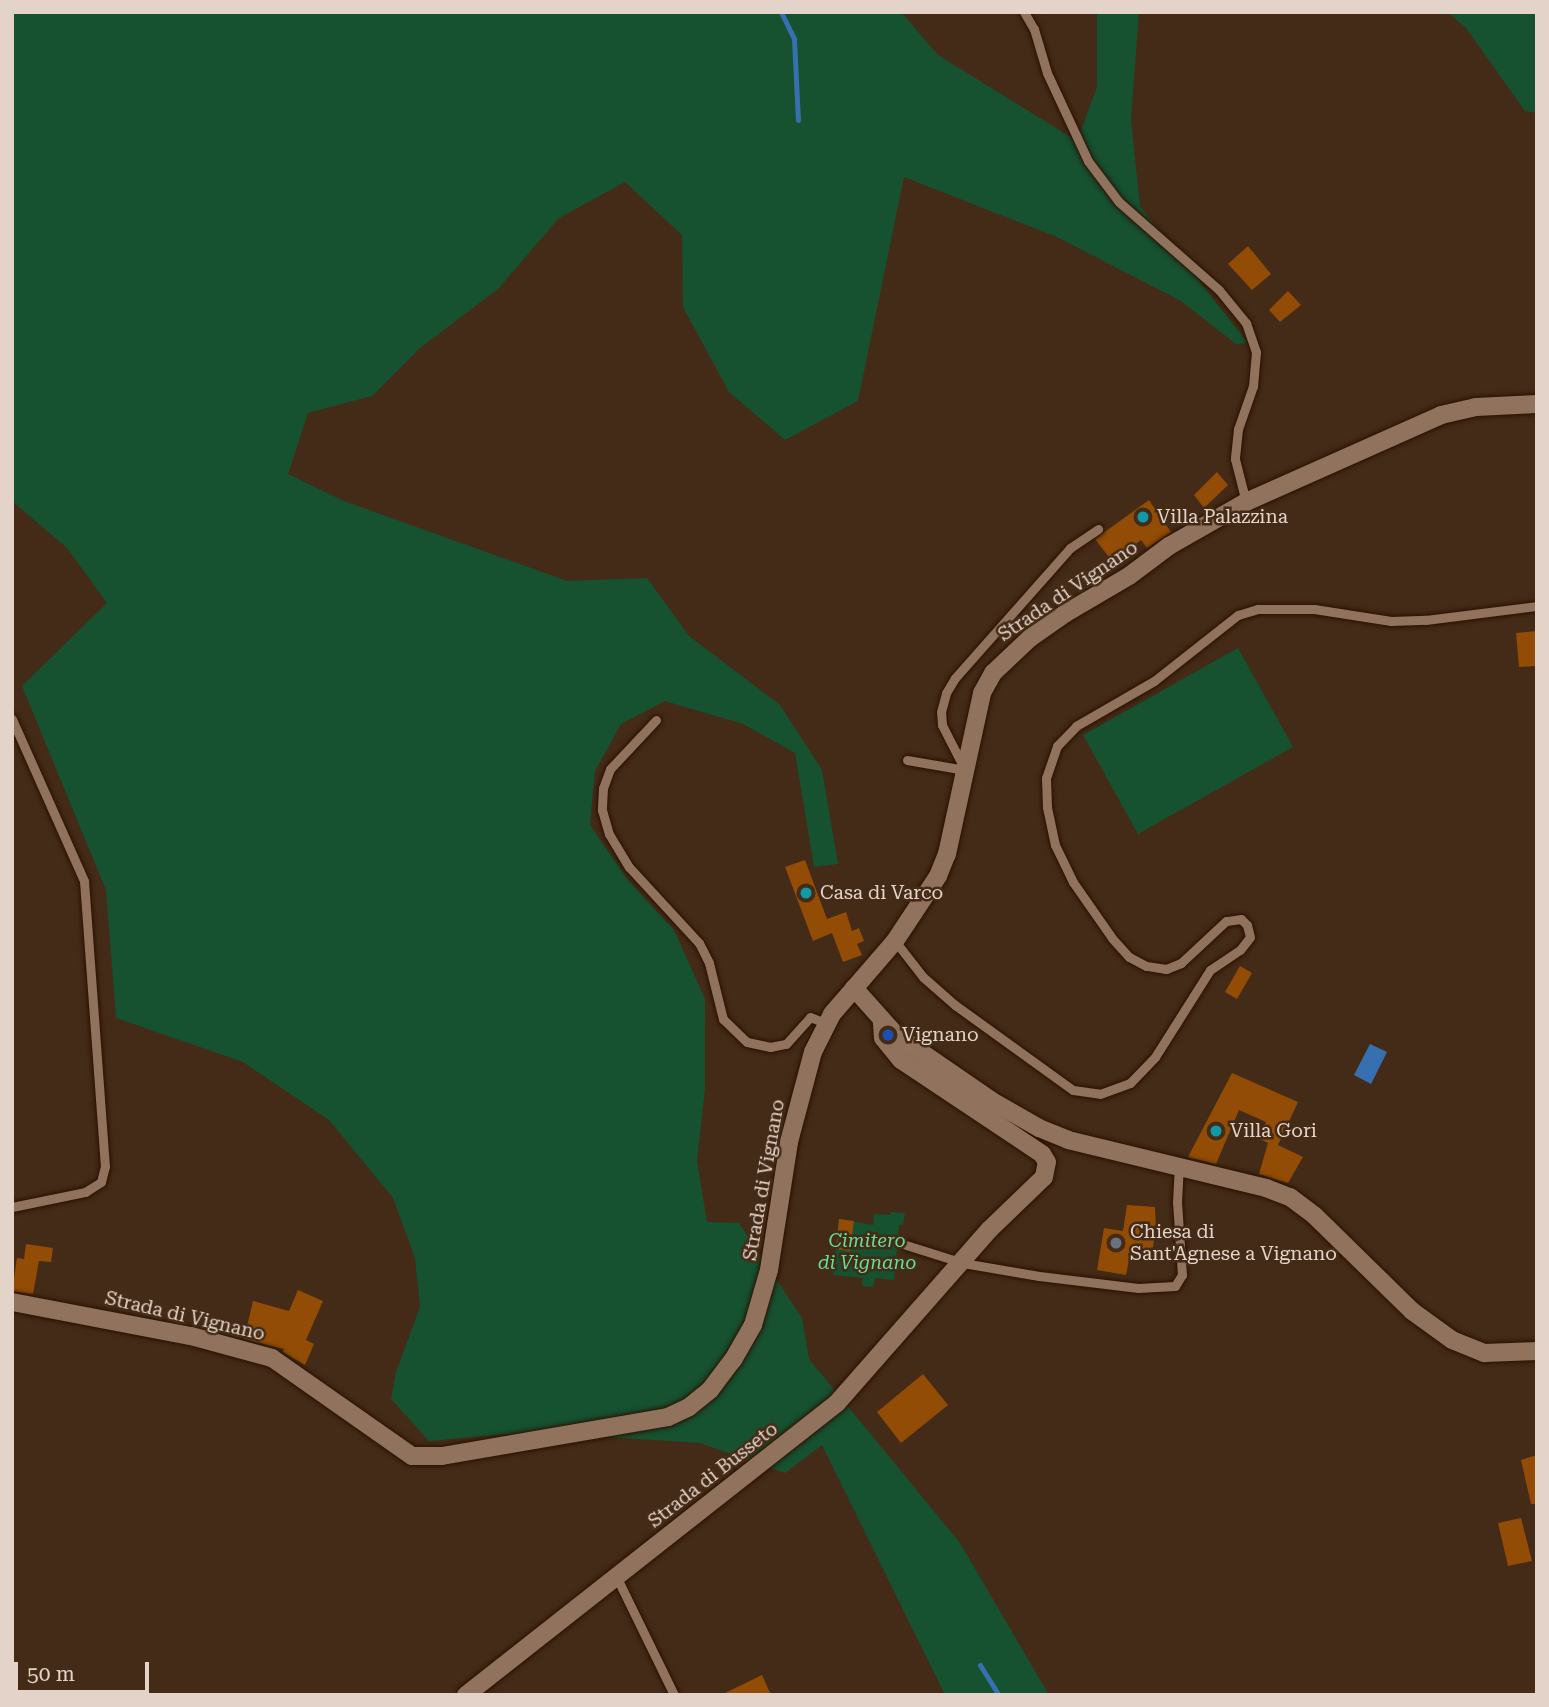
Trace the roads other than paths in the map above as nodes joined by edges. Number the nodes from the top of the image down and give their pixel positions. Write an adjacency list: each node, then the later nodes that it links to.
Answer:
1 (1024, 12): 3 (lane)
2 (1537, 404): 3 (street, Strada di Vignano)
3 (1246, 502): 9 (street, Strada di Vignano)
4 (1098, 529): 9 (lane)
5 (1537, 606): 10 (lane)
6 (12, 719): 15 (lane)
7 (656, 720): 13 (lane)
8 (907, 760): 9 (lane)
9 (965, 770): 10 (street, Strada di Vignano)
10 (895, 941): 11 (street, Strada di Vignano)
11 (854, 988): 12 (street, Strada di Busseto); 13 (street, Strada di Vignano)
12 (882, 1022): 14 (street, Strada di Busseto); 17 (street, Strada di Busseto)
13 (826, 1023): 18 (street, Strada di Vignano)
14 (1179, 1168): 17 (lane); 19 (street, Strada di Busseto)
15 (12, 1207)
16 (906, 1245): 17 (lane)
17 (963, 1263): 20 (street, Strada di Busseto)
18 (12, 1302)
19 (1537, 1351)
20 (617, 1578): 21 (street, Strada di Busseto); 22 (lane)
21 (466, 1695)
22 (674, 1695)

